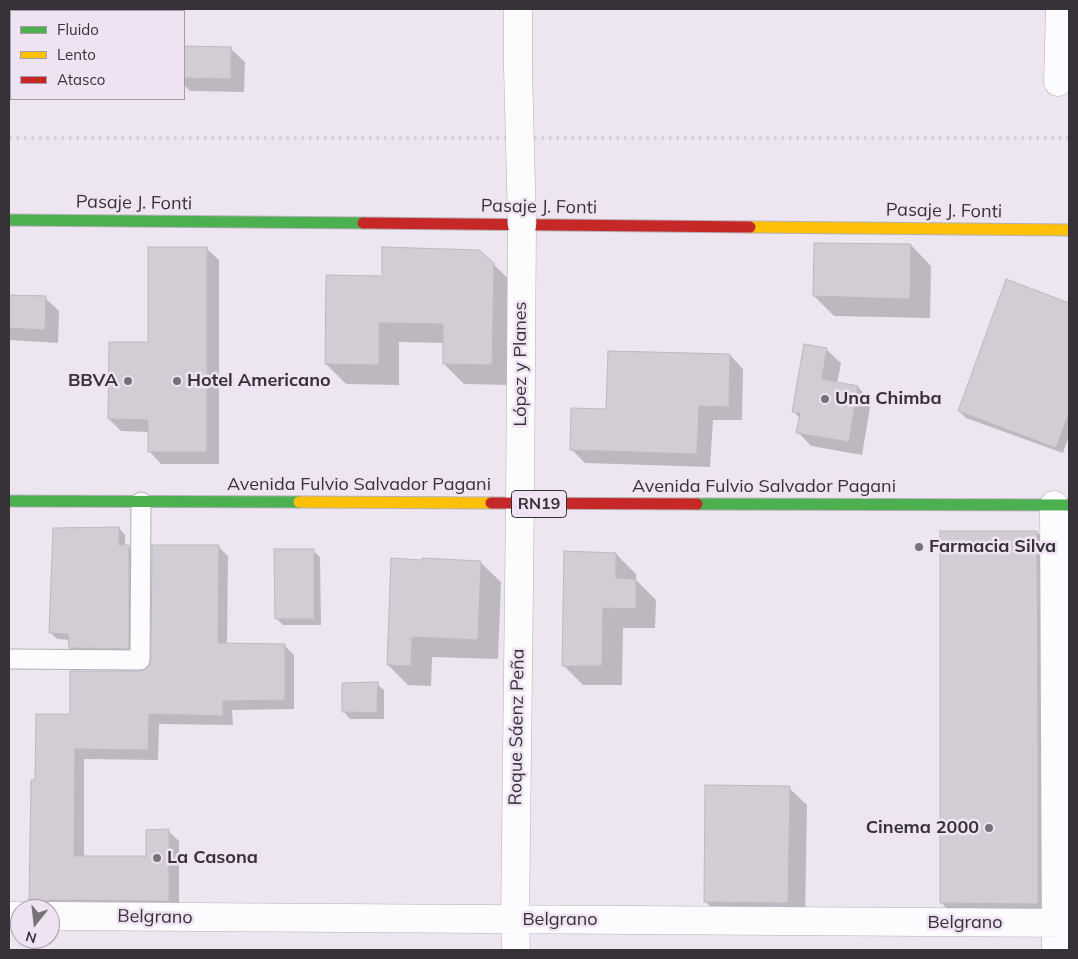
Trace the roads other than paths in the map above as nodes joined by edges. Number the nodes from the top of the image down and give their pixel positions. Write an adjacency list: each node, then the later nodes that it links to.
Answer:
1 (518, 9): 5 (street, López y Planes, bridge)
2 (1060, 9): 3 (street)
3 (1058, 82)
4 (9, 220): 5 (main road, Pasaje J. Fonti)
5 (522, 224): 6 (main road, Pasaje J. Fonti); 9 (street, López y Planes)
6 (1069, 230)
7 (9, 501): 8 (main road, Avenida Fulvio Salvador Pagani / RN19)
8 (141, 502): 9 (main road, Avenida Fulvio Salvador Pagani / RN19); 11 (lane)
9 (520, 504): 10 (main road, Avenida Fulvio Salvador Pagani / RN19); 13 (street, Roque Sáenz Peña)
10 (1062, 505): 14 (street)
11 (9, 659)
12 (60, 916): 13 (street, Belgrano)
13 (515, 920): 14 (street, Belgrano); 15 (street, Roque Sáenz Peña)
14 (1062, 923): 16 (street)
15 (516, 950)
16 (1056, 950)

